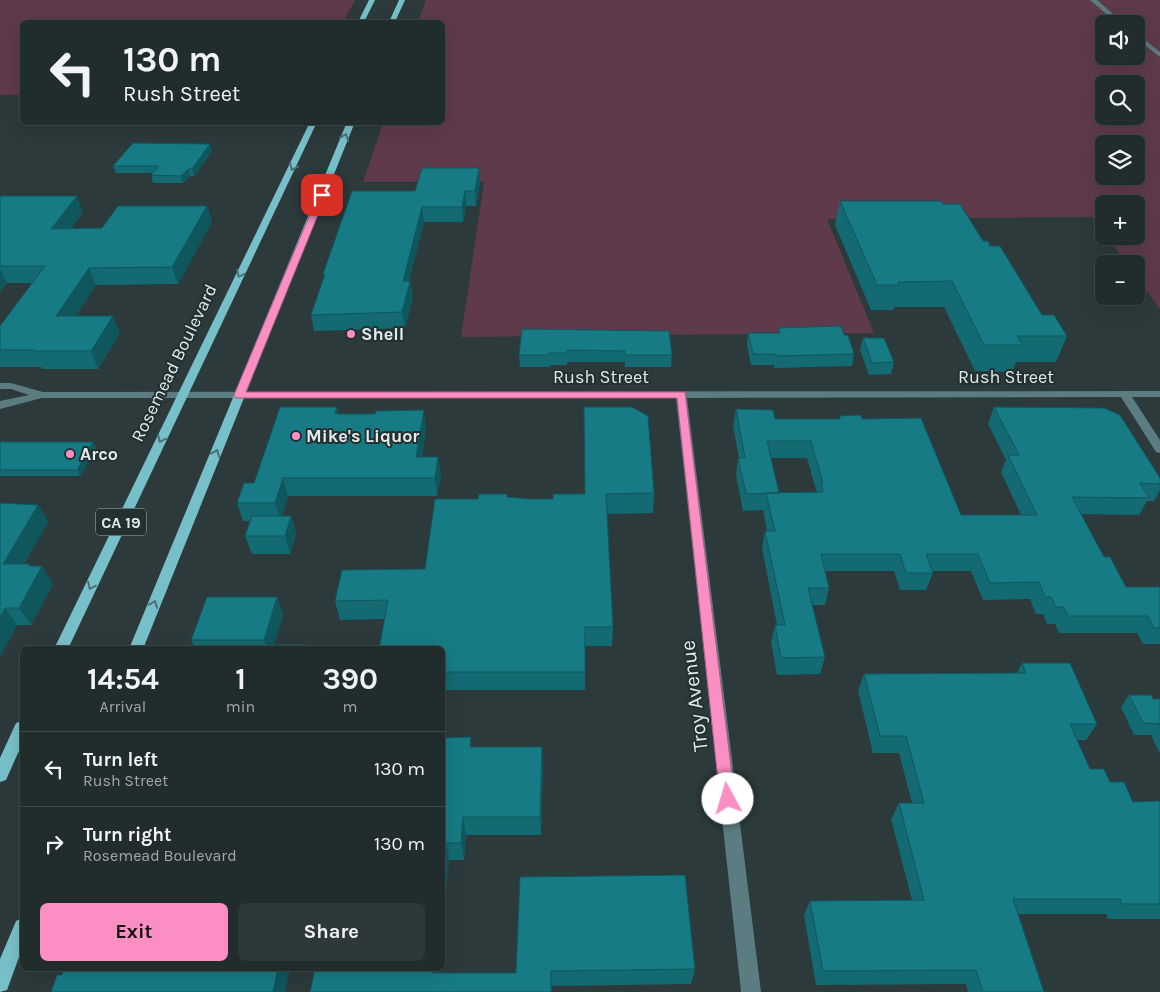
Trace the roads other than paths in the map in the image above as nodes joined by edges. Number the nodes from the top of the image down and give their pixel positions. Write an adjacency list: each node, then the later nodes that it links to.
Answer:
1 (372, 0): 5 (main road)
2 (402, 0): 6 (main road)
3 (1093, 0): 4 (street)
4 (1111, 15)
5 (363, 20)
6 (393, 20)
7 (1145, 43): 8 (street)
8 (1160, 55)
9 (313, 125): 15 (main road, Rosemead Boulevard / CA 19, one-way to 15)
10 (350, 125): 16 (main road, one-way to 10)
11 (0, 386): 14 (street, Rush Street)
12 (1124, 394): 13 (street, Rush Street); 17 (street, Rush Street); 19 (street)
13 (1160, 394)
14 (42, 395): 15 (street, Rush Street); 18 (street, Rush Street)
15 (181, 395): 16 (street, Rush Street); 20 (main road, Rosemead Boulevard / CA 19, one-way to 20)
16 (239, 395): 17 (street, Rush Street); 21 (main road, one-way to 16)
17 (681, 395): 26 (street, Troy Avenue)
18 (0, 405)
19 (1160, 450)
20 (61, 646)
21 (137, 646)
22 (20, 732): 23 (main road)
23 (0, 776)
24 (20, 932): 25 (main road)
25 (0, 983)
26 (750, 992)

